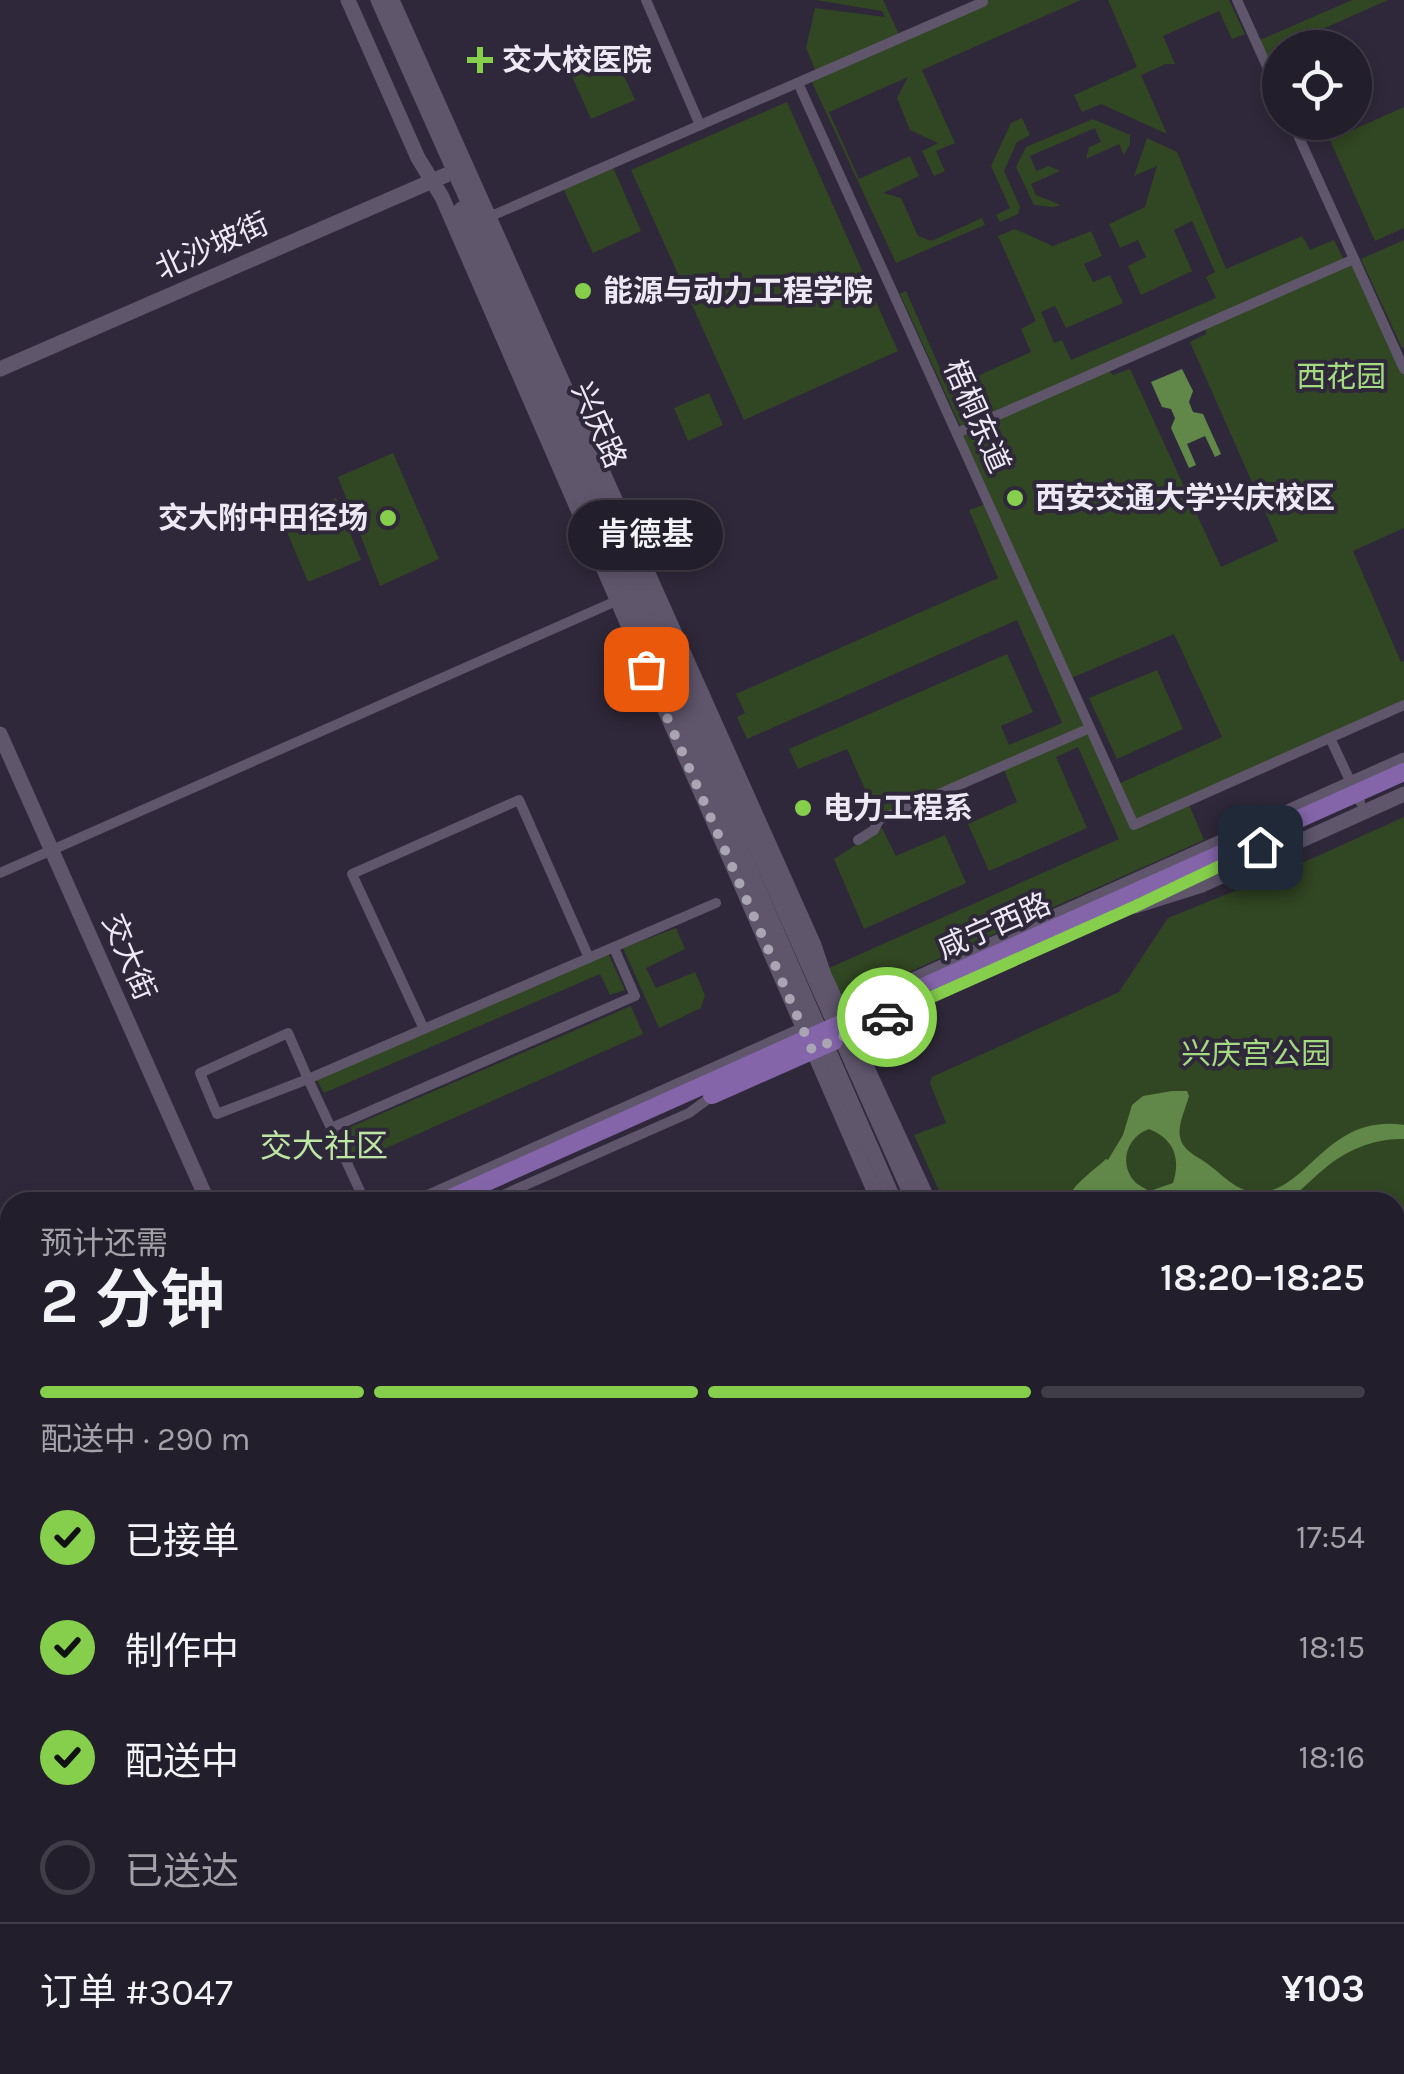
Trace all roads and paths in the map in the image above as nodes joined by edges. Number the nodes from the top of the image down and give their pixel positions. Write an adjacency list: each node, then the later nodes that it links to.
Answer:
1 (348, 0): 12 (street)
2 (368, 0): 12 (street)
3 (378, 0): 18 (street, 兴庆路)
4 (392, 0): 13 (street)
5 (646, 0): 10 (street)
6 (1237, 0): 8 (street)
7 (982, 2): 9 (street)
8 (1262, 56)
9 (798, 83): 10 (street); 17 (street, 梧桐东道)
10 (700, 125): 13 (street)
11 (1300, 140): 14 (street)
12 (439, 178): 15 (street, 北沙坡街); 18 (street)
13 (489, 217): 38 (street)
14 (1354, 259): 16 (street); 17 (street)
15 (0, 369)
16 (1404, 369)
17 (957, 433): 20 (street, 梧桐东道)
18 (630, 595): 29 (street); 38 (street, 兴庆路); 38 (street)
19 (1404, 705): 22 (street)
20 (1090, 728): 22 (street, 梧桐东道); 28 (street)
21 (0, 734): 29 (street, 交大街)
22 (1330, 738): 26 (street)
23 (1404, 760): 26 (street)
24 (1404, 772): 26 (main road, 咸宁西路)
25 (1404, 782): 26 (main road, 咸宁西路)
26 (1356, 793): 30 (main road, 咸宁西路); 32 (street); 34 (main road, 咸宁西路)
27 (1404, 794): 34 (street)
28 (858, 840)
29 (53, 849): 31 (street); 42 (street, 交大街)
30 (1194, 866): 32 (main road); 38 (main road, 咸宁西路)
31 (0, 873)
32 (1148, 875): 38 (street)
33 (716, 903): 35 (street)
34 (1136, 906): 38 (main road, 咸宁西路)
35 (614, 948): 36 (street); 41 (street)
36 (589, 958): 37 (street); 37 (street)
37 (424, 1029): 39 (street)
38 (828, 1031): 40 (main road, 咸宁西路); 44 (street); 45 (main road, 咸宁西路); 48 (street); 49 (street, 兴庆路); 50 (street, 兴庆路); 51 (street)
39 (308, 1080): 39 (street); 41 (street)
40 (715, 1094): 46 (main road, 咸宁西路); 47 (street)
41 (331, 1128): 43 (street)
42 (204, 1192)
43 (360, 1192)
44 (442, 1192)
45 (465, 1192)
46 (486, 1192)
47 (510, 1192)
48 (876, 1192)
49 (891, 1192)
50 (909, 1192)
51 (922, 1192)

